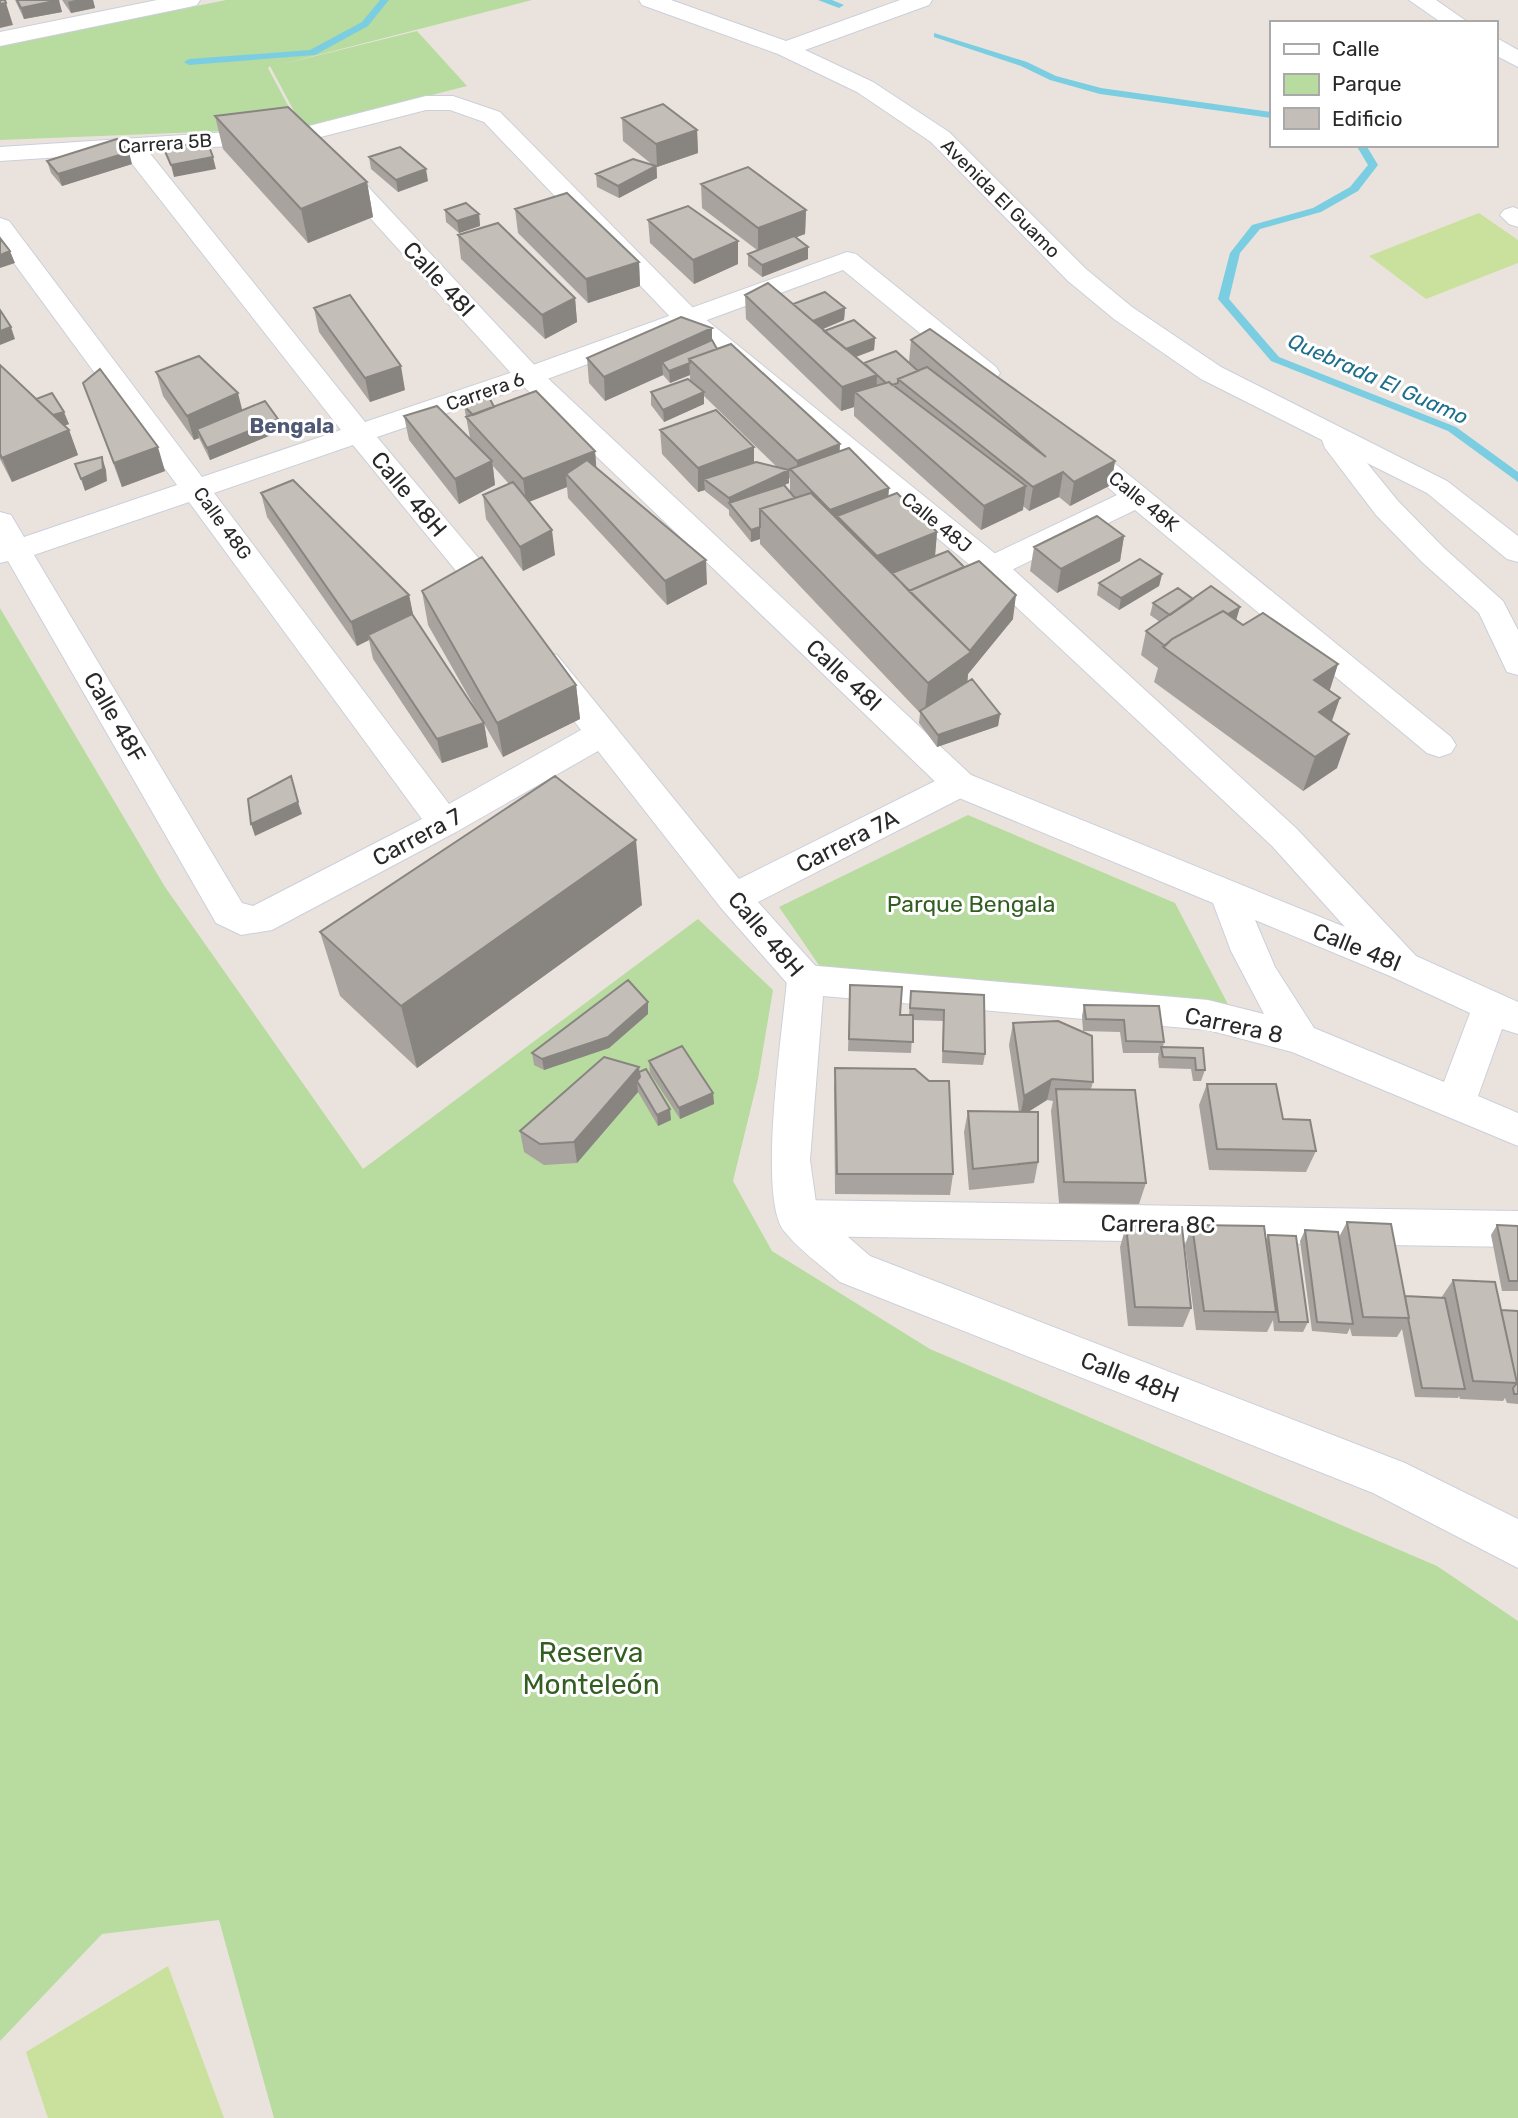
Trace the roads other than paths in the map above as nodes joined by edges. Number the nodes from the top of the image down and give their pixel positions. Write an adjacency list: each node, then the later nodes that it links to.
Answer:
1 (189, 0): 7 (street)
2 (650, 0): 10 (street, Avenida El Guamo)
3 (921, 0): 10 (street)
4 (1420, 0): 5 (street)
5 (1455, 21)
6 (1518, 36): 8 (street)
7 (0, 39)
8 (1497, 43)
9 (1497, 45): 11 (street)
10 (786, 49): 22 (street, Avenida El Guamo)
11 (1518, 60)
12 (453, 103): 13 (street, Carrera 5B); 17 (street, Calle 48J)
13 (305, 134): 14 (street, Carrera 5B); 18 (street, Calle 48I)
14 (131, 146): 15 (street, Carrera 5B); 21 (street, Calle 48H)
15 (0, 154)
16 (0, 226): 23 (street, Calle 48G)
17 (689, 320): 18 (street, Carrera 6); 19 (street, Carrera 6); 28 (street, Calle 48J)
18 (529, 376): 21 (street, Carrera 6); 32 (street, Calle 48I)
19 (1009, 391)
20 (1052, 426): 24 (street, Calle 48K)
21 (359, 434): 23 (street, Carrera 6); 30 (street, Calle 48H)
22 (1329, 435): 27 (street, Avenida El Guamo); 29 (street, Avenida El Guamo)
23 (198, 489): 26 (street, Carrera 6); 33 (street, Calle 48G)
24 (1139, 496): 28 (street); 31 (street, Calle 48K)
25 (0, 522): 26 (street, Calle 48F)
26 (9, 551): 36 (street, Calle 48F)
27 (1518, 552)
28 (992, 567): 37 (street, Calle 48J)
29 (1518, 664)
30 (602, 733): 33 (street, Carrera 7); 35 (street, Calle 48H)
31 (1439, 745)
32 (959, 784): 34 (street, Calle 48I); 35 (street, Carrera 7A)
33 (444, 823): 36 (street, Carrera 7)
34 (1228, 894): 37 (street, Calle 48I); 40 (street)
35 (734, 898): 38 (street, Calle 48H)
36 (229, 913)
37 (1403, 966): 39 (street, Calle 48I)
38 (806, 980): 40 (street, Carrera 8); 43 (street, Calle 48H)
39 (1504, 1013): 41 (street)
40 (1300, 1039): 41 (street, Carrera 8)
41 (1456, 1103): 42 (street, Carrera 8)
42 (1518, 1130)
43 (798, 1219): 44 (street, Carrera 8C); 45 (street, Calle 48H)
44 (1518, 1229)
45 (1518, 1546)

